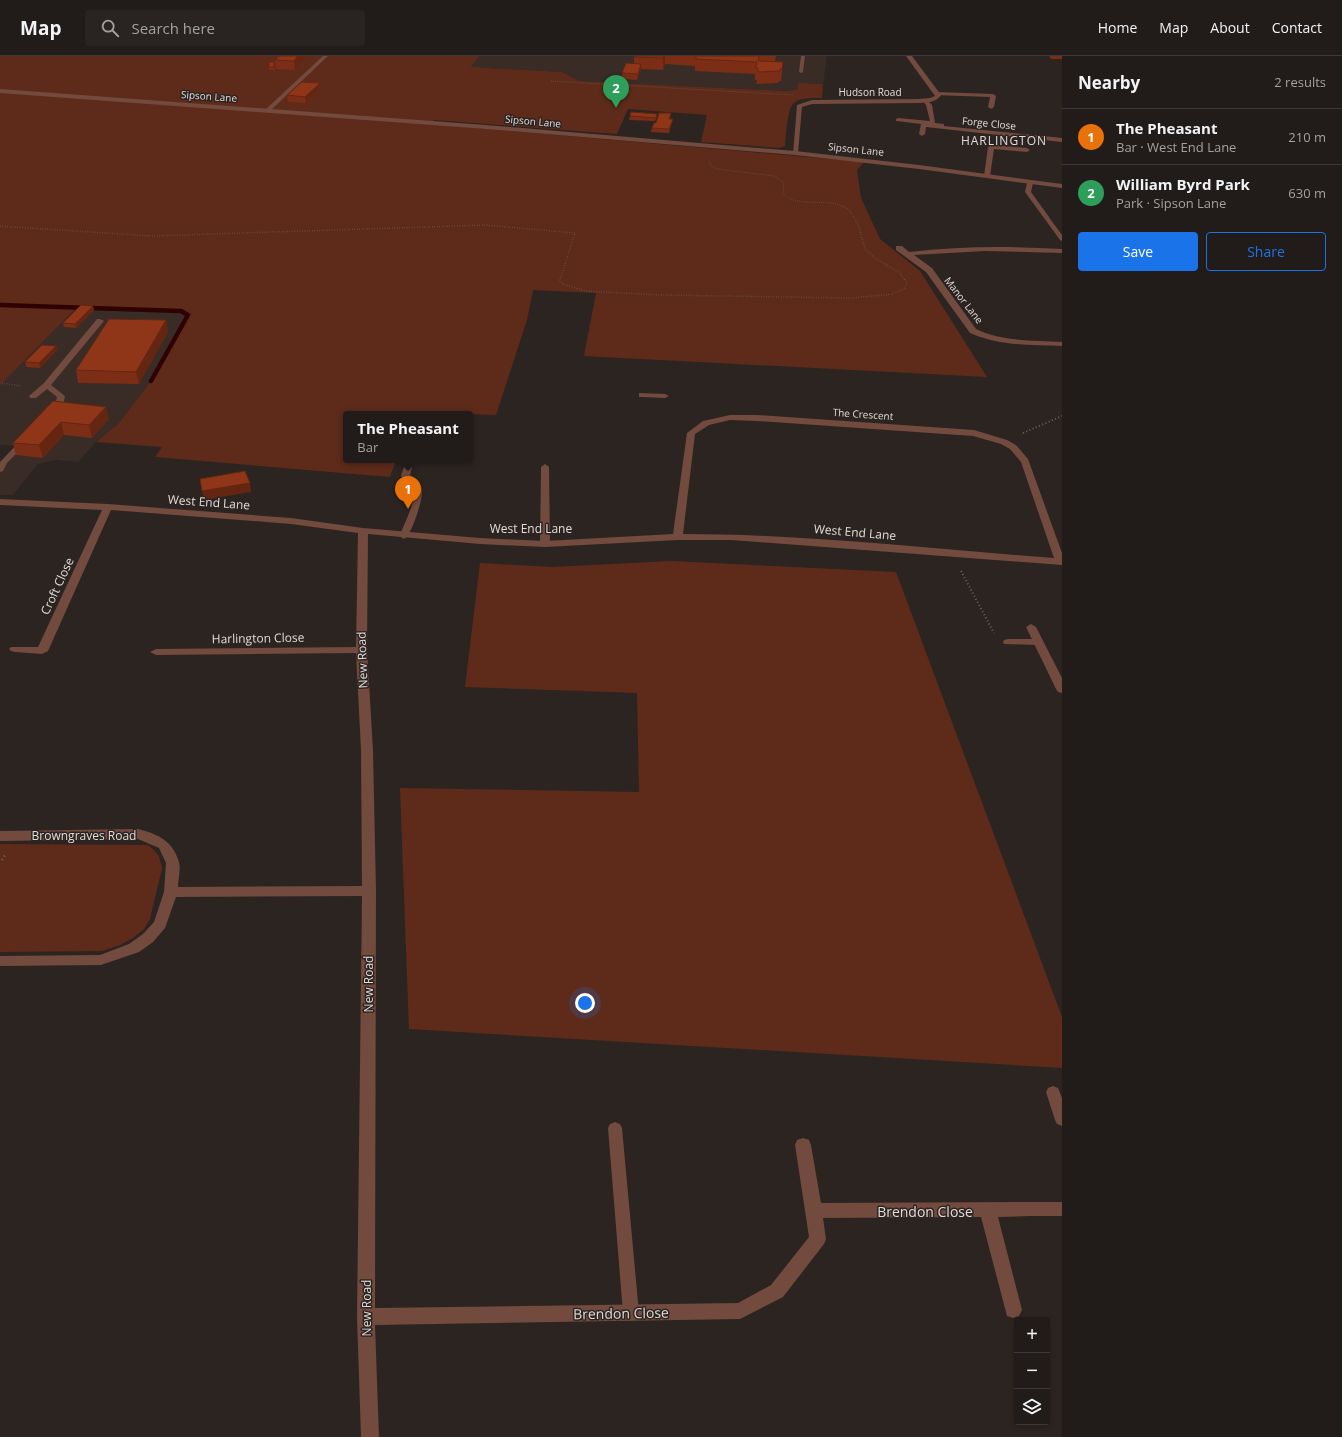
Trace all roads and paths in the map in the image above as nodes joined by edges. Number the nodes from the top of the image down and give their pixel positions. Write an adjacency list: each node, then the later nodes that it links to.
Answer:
1 (326, 56): 11 (lane)
2 (803, 56): 4 (lane)
3 (909, 56): 7 (street)
4 (801, 72)
5 (551, 81): 9 (path)
6 (0, 91): 11 (street, Sipson Lane)
7 (937, 94): 8 (street); 10 (lane)
8 (926, 101): 9 (street, Hudson Road); 13 (lane)
9 (812, 102): 18 (street)
10 (990, 107)
11 (268, 110): 18 (street, Sipson Lane)
12 (898, 120): 13 (lane)
13 (933, 124): 14 (lane)
14 (959, 127)
15 (922, 134): 16 (lane, Forge Close)
16 (1062, 140)
17 (1027, 150): 20 (street)
18 (795, 153): 20 (street, Sipson Lane)
19 (709, 155): 24 (path)
20 (987, 176): 21 (street, Sipson Lane)
21 (1030, 183): 22 (street, Sipson Lane); 23 (street)
22 (1062, 186)
23 (1046, 217): 25 (lane)
24 (0, 226)
25 (1062, 239)
26 (899, 248): 28 (street, Manor Lane)
27 (1062, 251): 28 (street)
28 (908, 254): 30 (street, Manor Lane)
29 (100, 321): 31 (lane)
30 (1062, 344)
31 (47, 385): 33 (lane); 36 (lane)
32 (642, 395): 34 (lane)
33 (33, 396)
34 (665, 396)
35 (1062, 416): 38 (path)
36 (48, 418)
37 (31, 435): 41 (lane)
38 (1004, 442): 46 (street, The Crescent); 48 (street, The Crescent)
39 (409, 463): 45 (lane)
40 (545, 467): 47 (lane)
41 (0, 469)
42 (0, 502): 43 (street, West End Lane)
43 (108, 508): 44 (street, West End Lane); 54 (street, Croft Close)
44 (363, 531): 45 (street, West End Lane); 55 (street, New Road)
45 (404, 536): 47 (street, West End Lane)
46 (678, 537): 47 (street, West End Lane); 48 (street, West End Lane)
47 (545, 544)
48 (1061, 562)
49 (957, 565): 51 (path)
50 (1031, 627): 53 (street)
51 (996, 636)
52 (1008, 642): 53 (lane)
53 (1038, 642): 57 (street)
54 (15, 649)
55 (361, 650): 56 (street, Harlington Close); 59 (street, New Road)
56 (156, 652)
57 (1062, 690)
58 (0, 836): 60 (street, Browngraves Road)
59 (369, 891): 60 (street); 72 (street, New Road)
60 (171, 892): 61 (street, Browngraves Road)
61 (0, 961)
62 (1053, 1092): 63 (lane)
63 (1062, 1120)
64 (615, 1128): 71 (lane)
65 (802, 1144): 69 (street, Brendon Close)
66 (1030, 1209): 67 (lane); 68 (street, Brendon Close)
67 (1062, 1209)
68 (988, 1210): 69 (street, Brendon Close); 70 (street, Brendon Close)
69 (814, 1211): 71 (street, Brendon Close)
70 (1013, 1310)
71 (631, 1313): 72 (street, Brendon Close)
72 (366, 1317): 73 (street, New Road)
73 (370, 1437)

